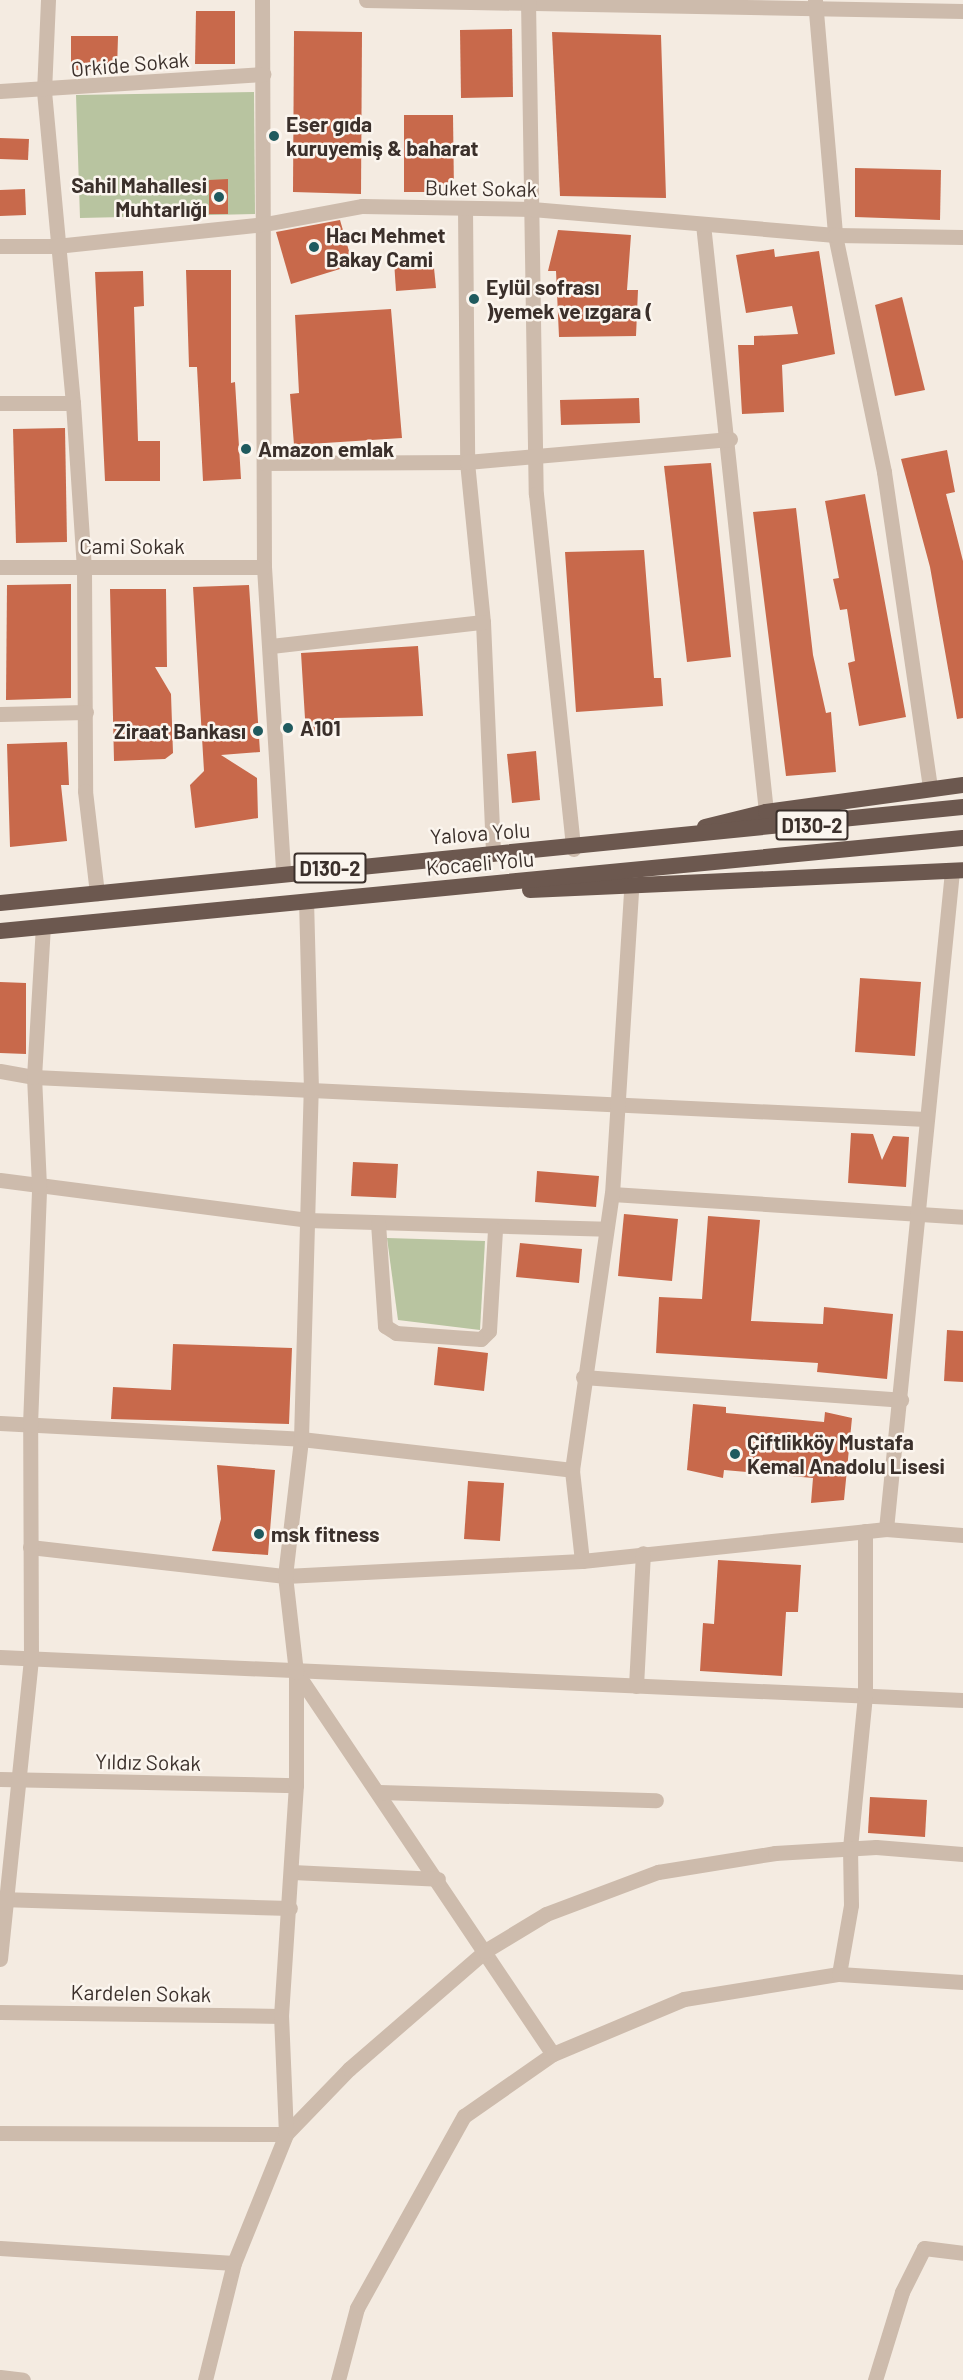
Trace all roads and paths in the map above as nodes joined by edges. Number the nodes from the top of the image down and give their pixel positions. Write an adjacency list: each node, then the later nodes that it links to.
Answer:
1 (48, 0): 9 (street)
2 (262, 0): 7 (street)
3 (366, 0): 4 (street)
4 (528, 2): 5 (street); 11 (street)
5 (814, 5): 6 (street); 14 (street)
6 (963, 11)
7 (263, 74): 9 (street, Orkide Sokak); 12 (street)
8 (0, 91): 9 (street, Orkide Sokak)
9 (44, 92): 17 (street)
10 (465, 208): 11 (street, Buket Sokak); 12 (street, Buket Sokak); 22 (street)
11 (532, 210): 13 (street, Buket Sokak); 21 (street)
12 (266, 224): 17 (street, Buket Sokak); 23 (street)
13 (703, 224): 14 (street, Buket Sokak); 20 (street)
14 (835, 235): 15 (street, Buket Sokak); 32 (street)
15 (963, 237)
16 (0, 246): 17 (street, Buket Sokak)
17 (56, 246): 19 (street)
18 (0, 403): 19 (street)
19 (73, 403): 26 (street)
20 (730, 439): 21 (street); 34 (street)
21 (535, 456): 22 (street); 37 (street)
22 (467, 462): 23 (street); 27 (street)
23 (264, 463): 25 (street)
24 (0, 567): 26 (street, Cami Sokak)
25 (264, 567): 26 (street, Cami Sokak); 28 (street)
26 (84, 568): 29 (street)
27 (483, 622): 28 (street); 38 (street)
28 (271, 646): 40 (street)
29 (86, 712): 30 (street); 43 (street)
30 (0, 714)
31 (963, 785): 32 (highway)
32 (930, 788): 34 (highway)
33 (963, 807): 35 (highway, Yalova Yolu / D130-2)
34 (766, 812): 35 (highway)
35 (660, 838): 37 (highway, Yalova Yolu / D130-2)
36 (963, 838): 41 (highway, Kocaeli̇ Yolu / D130-2)
37 (573, 849): 38 (highway, Yalova Yolu / D130-2)
38 (493, 854): 40 (highway, Yalova Yolu / D130-2)
39 (957, 870): 42 (highway); 52 (street)
40 (283, 872): 43 (highway, Yalova Yolu / D130-2)
41 (461, 887): 42 (highway); 44 (highway, Kocaeli̇ Yolu / D130-2)
42 (631, 888): 51 (street)
43 (98, 893): 45 (highway, Yalova Yolu / D130-2)
44 (306, 902): 46 (highway, Kocaeli̇ Yolu / D130-2); 50 (street)
45 (0, 903)
46 (43, 927): 47 (highway, Kocaeli̇ Yolu / D130-2); 49 (street)
47 (0, 931)
48 (0, 1071): 49 (street)
49 (34, 1077): 50 (street); 54 (street)
50 (311, 1090): 51 (street); 58 (street)
51 (615, 1103): 52 (street); 55 (street)
52 (926, 1119): 56 (street)
53 (0, 1180): 54 (street)
54 (39, 1186): 58 (street); 65 (street)
55 (612, 1194): 56 (street); 61 (street)
56 (916, 1214): 57 (street); 63 (street)
57 (963, 1217)
58 (307, 1220): 59 (street); 66 (street)
59 (378, 1223): 60 (street); 60 (street)
60 (495, 1230): 61 (street)
61 (606, 1230): 62 (street)
62 (583, 1377): 63 (street); 67 (street)
63 (901, 1400): 68 (street)
64 (0, 1423): 65 (street)
65 (30, 1425): 66 (street); 71 (street)
66 (301, 1439): 67 (street); 74 (street)
67 (572, 1470): 73 (street)
68 (886, 1529): 69 (street); 70 (street)
69 (865, 1531): 72 (street); 79 (street)
70 (963, 1535)
71 (30, 1547): 74 (street); 76 (street)
72 (643, 1553): 73 (street); 78 (street)
73 (582, 1561): 74 (street)
74 (285, 1576): 77 (street)
75 (0, 1657): 76 (street)
76 (31, 1660): 77 (street); 82 (street)
77 (296, 1672): 78 (street); 83 (street); 84 (street)
78 (636, 1686): 79 (street)
79 (865, 1696): 80 (street); 86 (street)
80 (963, 1700)
81 (0, 1779): 82 (street, Yıldız Sokak)
82 (21, 1781): 83 (street, Yıldız Sokak); 90 (street)
83 (296, 1785): 88 (street)
84 (379, 1792): 85 (street); 89 (street)
85 (656, 1800)
86 (850, 1848): 87 (street); 92 (street); 94 (street)
87 (963, 1854)
88 (292, 1872): 89 (street); 91 (street)
89 (438, 1878): 92 (street)
90 (3, 1899): 91 (street); 93 (street)
91 (290, 1908): 97 (street)
92 (485, 1951): 98 (street); 100 (street)
93 (0, 1959)
94 (839, 1974): 95 (street); 98 (street)
95 (963, 1982)
96 (0, 2012): 97 (street, Kardelen Sokak)
97 (281, 2016): 100 (street)
98 (553, 2054): 107 (street)
99 (0, 2133): 100 (street)
100 (286, 2134): 103 (street)
101 (0, 2248): 103 (street)
102 (963, 2253): 108 (street)
103 (234, 2263): 106 (street)
104 (0, 2377): 105 (street)
105 (23, 2380)
106 (205, 2380)
107 (338, 2380)
108 (875, 2380)

